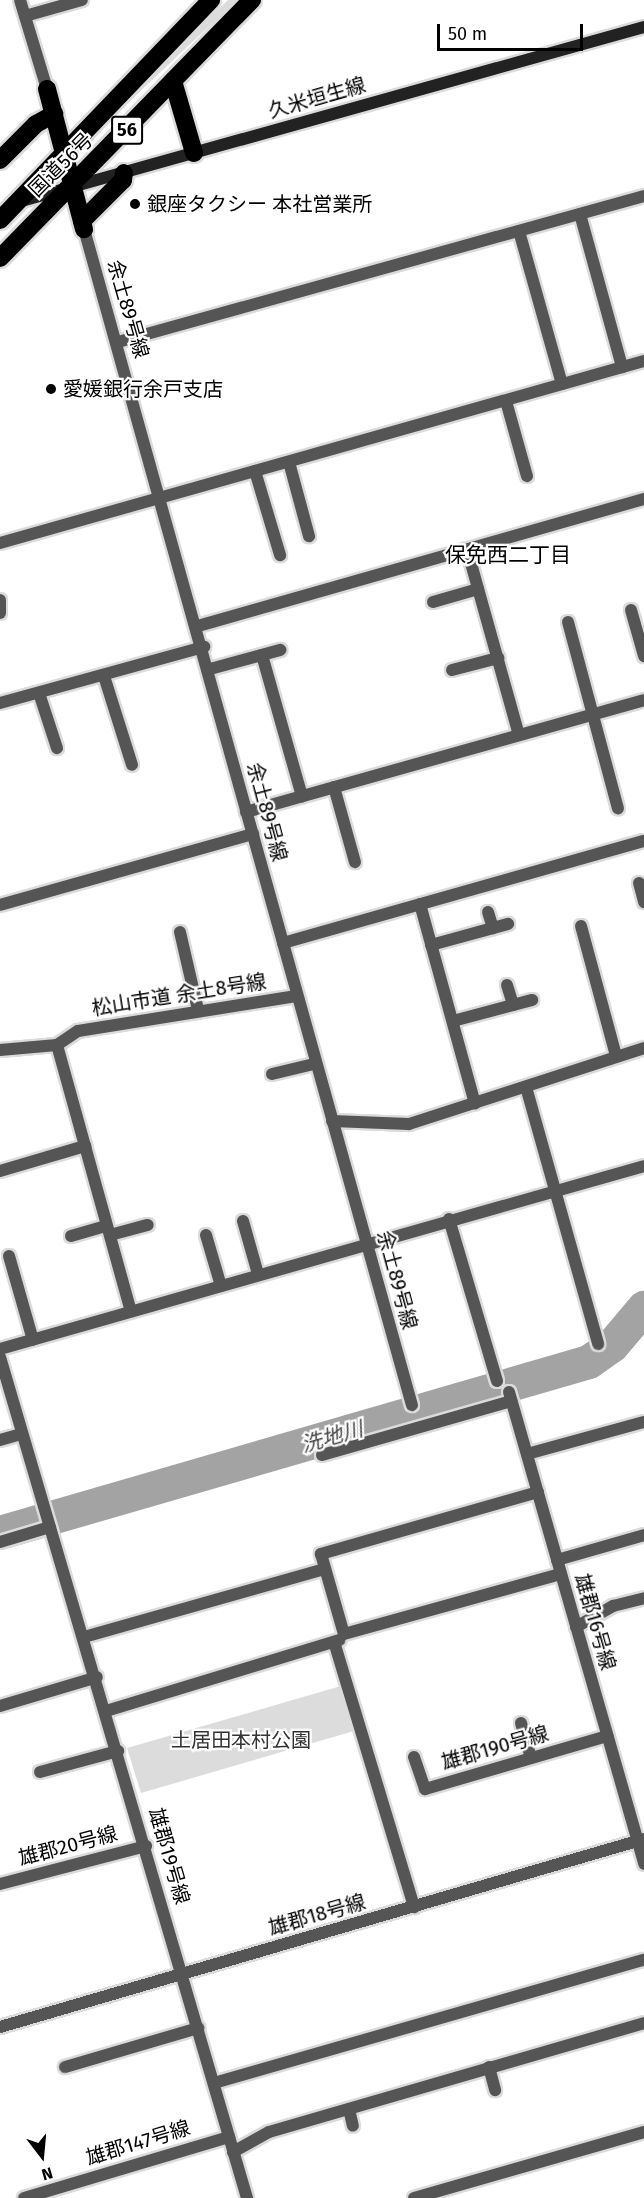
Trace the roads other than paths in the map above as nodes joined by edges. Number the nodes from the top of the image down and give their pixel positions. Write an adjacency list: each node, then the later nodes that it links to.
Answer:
1 (20, 0): 5 (street)
2 (82, 0): 5 (street)
3 (211, 0): 10 (highway, 国道56号 / 56)
4 (252, 0): 7 (highway, 国道56号 / 56)
5 (25, 16): 8 (street)
6 (644, 27): 11 (main road, 久米垣生線)
7 (173, 81): 11 (highway); 14 (highway, 国道56号 / 56)
8 (47, 89): 9 (highway)
9 (54, 114): 10 (highway); 12 (highway)
10 (63, 151): 14 (highway); 16 (highway, 国道56号 / 56)
11 (194, 153): 13 (main road, 久米垣生線)
12 (0, 160)
13 (124, 173): 14 (main road, 久米垣生線); 19 (highway, 56)
14 (72, 187): 16 (main road, 久米垣生線); 19 (highway); 21 (highway, 国道56号 / 56)
15 (644, 196): 17 (street)
16 (9, 205): 18 (highway, 国道56号 / 56)
17 (580, 214): 20 (street); 24 (street)
18 (0, 220)
19 (83, 225): 22 (street, 余土89号線)
20 (519, 231): 22 (street); 25 (street)
21 (0, 258)
22 (118, 342): 30 (street, 余土89号線)
23 (644, 361): 24 (street)
24 (622, 367): 25 (street)
25 (562, 384): 26 (street)
26 (506, 401): 27 (street); 29 (street)
27 (289, 462): 28 (street); 32 (street)
28 (255, 471): 30 (street); 35 (street)
29 (527, 476)
30 (159, 498): 33 (street); 42 (street, 余土89号線)
31 (644, 499): 34 (street)
32 (309, 536)
33 (0, 543)
34 (467, 549): 36 (street); 42 (street)
35 (280, 555)
36 (478, 589): 38 (street); 47 (street)
37 (0, 600): 40 (street)
38 (434, 602)
39 (631, 610): 46 (street)
40 (0, 613)
41 (568, 622): 54 (street)
42 (198, 626): 43 (street, 余土89号線)
43 (204, 647): 48 (street, 余土89号線); 50 (street)
44 (280, 650): 45 (street)
45 (262, 655): 48 (street); 59 (street)
46 (644, 656)
47 (498, 658): 49 (street); 55 (street)
48 (210, 669): 61 (street, 余土89号線)
49 (452, 670)
50 (104, 676): 51 (street); 57 (street)
51 (39, 693): 53 (street); 56 (street)
52 (644, 700): 54 (street)
53 (0, 703)
54 (592, 714): 55 (street); 60 (street)
55 (519, 735): 58 (street)
56 (57, 748)
57 (132, 765)
58 (334, 787): 59 (street); 64 (street)
59 (302, 796): 61 (street)
60 (618, 808)
61 (246, 812): 62 (street, 余土89号線)
62 (253, 834): 68 (street); 74 (street, 余土89号線)
63 (644, 841): 67 (street)
64 (355, 862)
65 (637, 884): 66 (street)
66 (644, 902)
67 (420, 904): 74 (street); 75 (street)
68 (0, 905)
69 (488, 912): 72 (street)
70 (508, 924): 72 (street)
71 (581, 926): 85 (street)
72 (492, 928): 75 (street)
73 (180, 932): 80 (street)
74 (283, 943): 77 (street, 余土89号線)
75 (431, 945): 81 (street)
76 (507, 985): 79 (street)
77 (296, 996): 80 (street, 松山市道 余土8号線); 86 (street, 余土89号線)
78 (532, 1000): 79 (street)
79 (513, 1005): 81 (street)
80 (198, 1010): 82 (street, 松山市道 余土8号線)
81 (453, 1022): 89 (street)
82 (57, 1045): 84 (street, 松山市道 余土8号線); 91 (street)
83 (644, 1048): 85 (street)
84 (0, 1050)
85 (616, 1056): 88 (street)
86 (314, 1064): 87 (street); 90 (street, 余土89号線)
87 (272, 1074)
88 (526, 1087): 89 (street); 94 (street)
89 (475, 1104): 90 (street)
90 (332, 1121): 101 (street, 余土89号線)
91 (85, 1146): 93 (street); 98 (street)
92 (644, 1166): 94 (street)
93 (0, 1171)
94 (555, 1190): 95 (street); 107 (street)
95 (449, 1220): 101 (street); 110 (street)
96 (243, 1221): 103 (street)
97 (148, 1225): 98 (street)
98 (109, 1230): 100 (street); 105 (street)
99 (206, 1235): 104 (street)
100 (71, 1236)
101 (367, 1243): 103 (street); 111 (street, 余土89号線)
102 (9, 1256): 106 (street)
103 (258, 1274): 104 (street)
104 (221, 1286): 105 (street)
105 (131, 1311): 106 (street)
106 (33, 1340): 108 (street)
107 (598, 1344)
108 (0, 1349)
109 (0, 1357): 113 (street, 雄郡19号線)
110 (497, 1381)
111 (412, 1405)
112 (644, 1422): 115 (street)
113 (21, 1434): 114 (street); 118 (street, 雄郡19号線)
114 (0, 1440)
115 (527, 1454): 116 (street, 雄郡16号線); 117 (street, 雄郡16号線)
116 (322, 1455)
117 (537, 1492): 121 (street, 雄郡16号線); 122 (street)
118 (48, 1522): 120 (street); 127 (street, 雄郡19号線)
119 (644, 1534): 121 (street)
120 (0, 1542)
121 (557, 1560): 123 (street, 雄郡16号線)
122 (325, 1569): 126 (street); 127 (street)
123 (561, 1574): 125 (street, 雄郡16号線); 126 (street)
124 (644, 1598): 125 (street)
125 (576, 1628): 133 (street, 雄郡16号線)
126 (344, 1634): 128 (street)
127 (84, 1637): 129 (street, 雄郡19号線)
128 (334, 1645): 131 (street); 142 (street)
129 (97, 1677): 130 (street); 131 (street, 雄郡19号線)
130 (0, 1706)
131 (106, 1712): 134 (street, 雄郡19号線)
132 (521, 1723): 136 (street)
133 (607, 1736): 136 (street, 雄郡190号線); 138 (street, 雄郡16号線)
134 (118, 1750): 137 (street); 139 (street, 雄郡19号線)
135 (414, 1757): 136 (street, 雄郡190号線)
136 (531, 1758)
137 (40, 1772)
138 (641, 1840): 140 (street, 雄郡16号線); 142 (street, 雄郡18号線)
139 (146, 1846): 141 (street, 雄郡20号線); 144 (street, 雄郡19号線)
140 (644, 1864)
141 (0, 1884)
142 (414, 1907): 144 (street, 雄郡18号線)
143 (644, 1960): 150 (street)
144 (183, 1975): 146 (street, 雄郡18号線); 147 (street, 雄郡19号線)
145 (644, 2023): 149 (street)
146 (0, 2027)
147 (198, 2028): 148 (street); 150 (street, 雄郡19号線)
148 (65, 2067)
149 (489, 2067): 151 (street); 152 (street)
150 (214, 2083): 155 (street, 雄郡19号線)
151 (495, 2090)
152 (354, 2108): 153 (street); 156 (street)
153 (353, 2126)
154 (644, 2132): 159 (street)
155 (229, 2137): 156 (street, 雄郡19号線); 158 (street, 雄郡147号線)
156 (233, 2152): 157 (street, 雄郡19号線)
157 (244, 2197)
158 (24, 2198)
159 (414, 2198)

